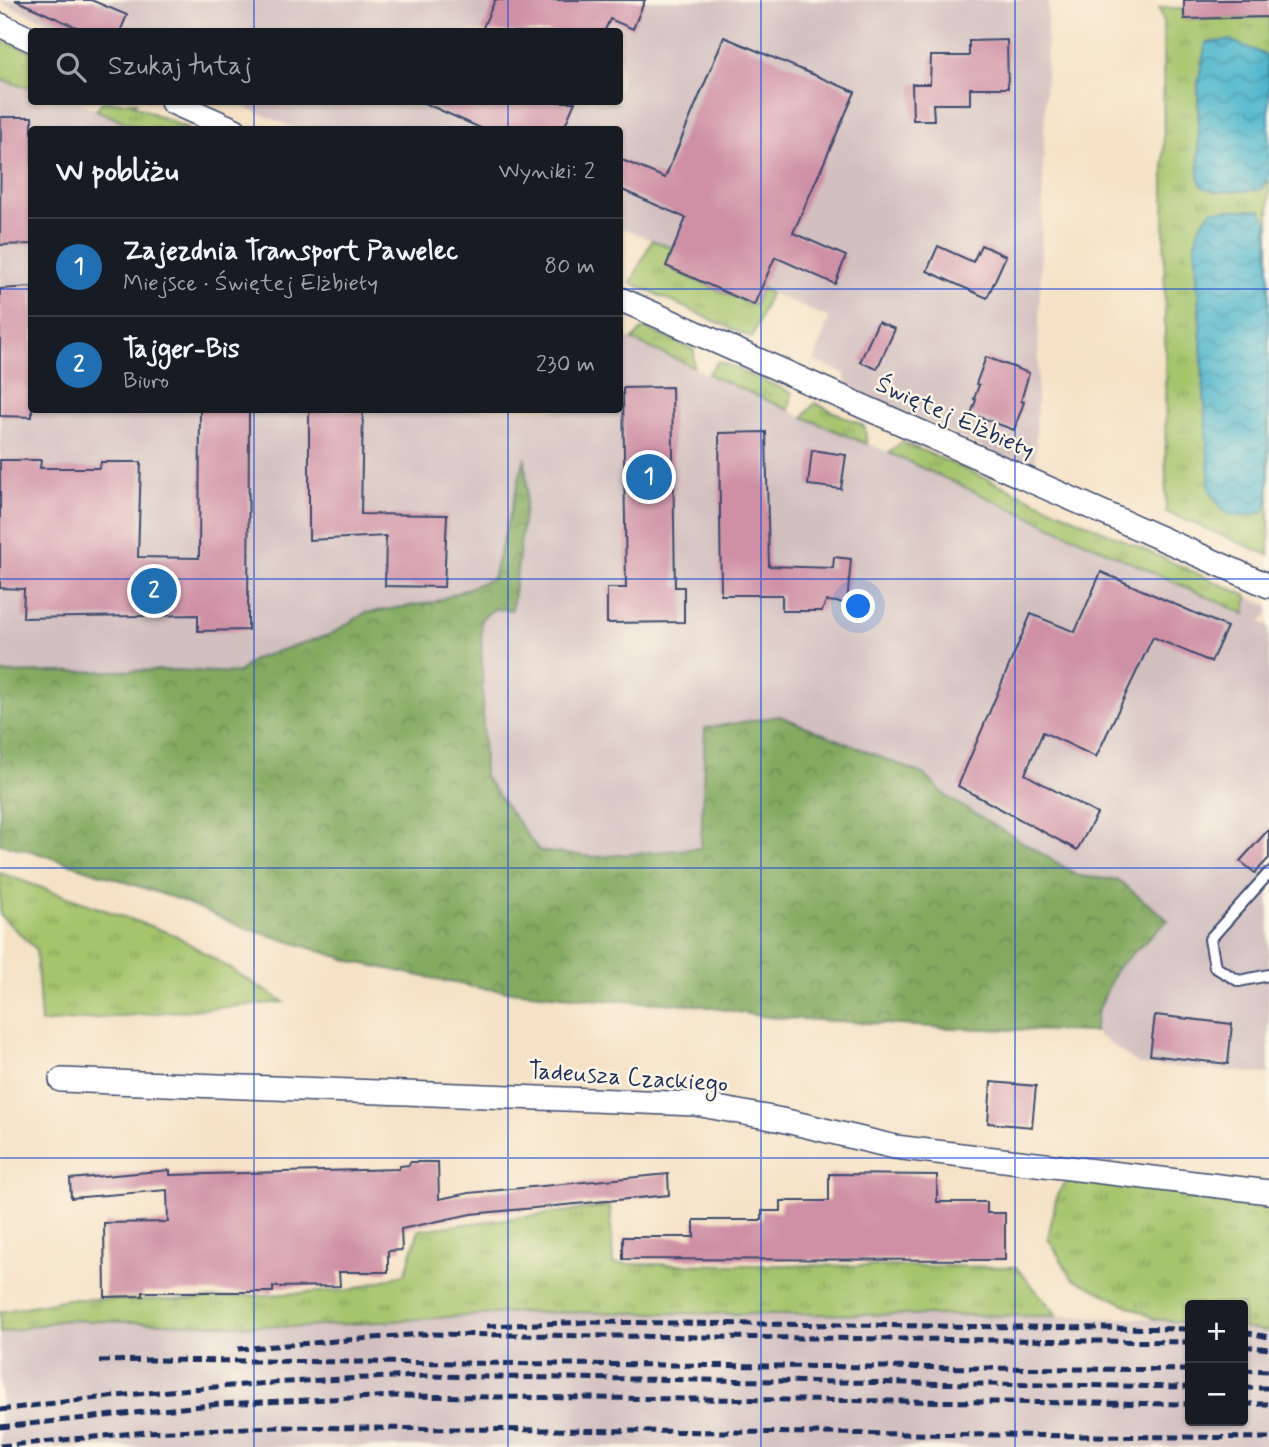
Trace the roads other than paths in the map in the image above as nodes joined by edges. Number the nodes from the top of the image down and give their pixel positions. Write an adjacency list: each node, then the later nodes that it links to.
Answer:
1 (0, 25): 2 (street)
2 (28, 38)
3 (179, 105): 4 (street)
4 (226, 126)
5 (623, 300): 6 (street, Świętej Elżbiety)
6 (1269, 586)
7 (1269, 873): 8 (lane)
8 (1269, 975)
9 (61, 1080): 10 (street, Tadeusza Czackiego)
10 (1269, 1192)

